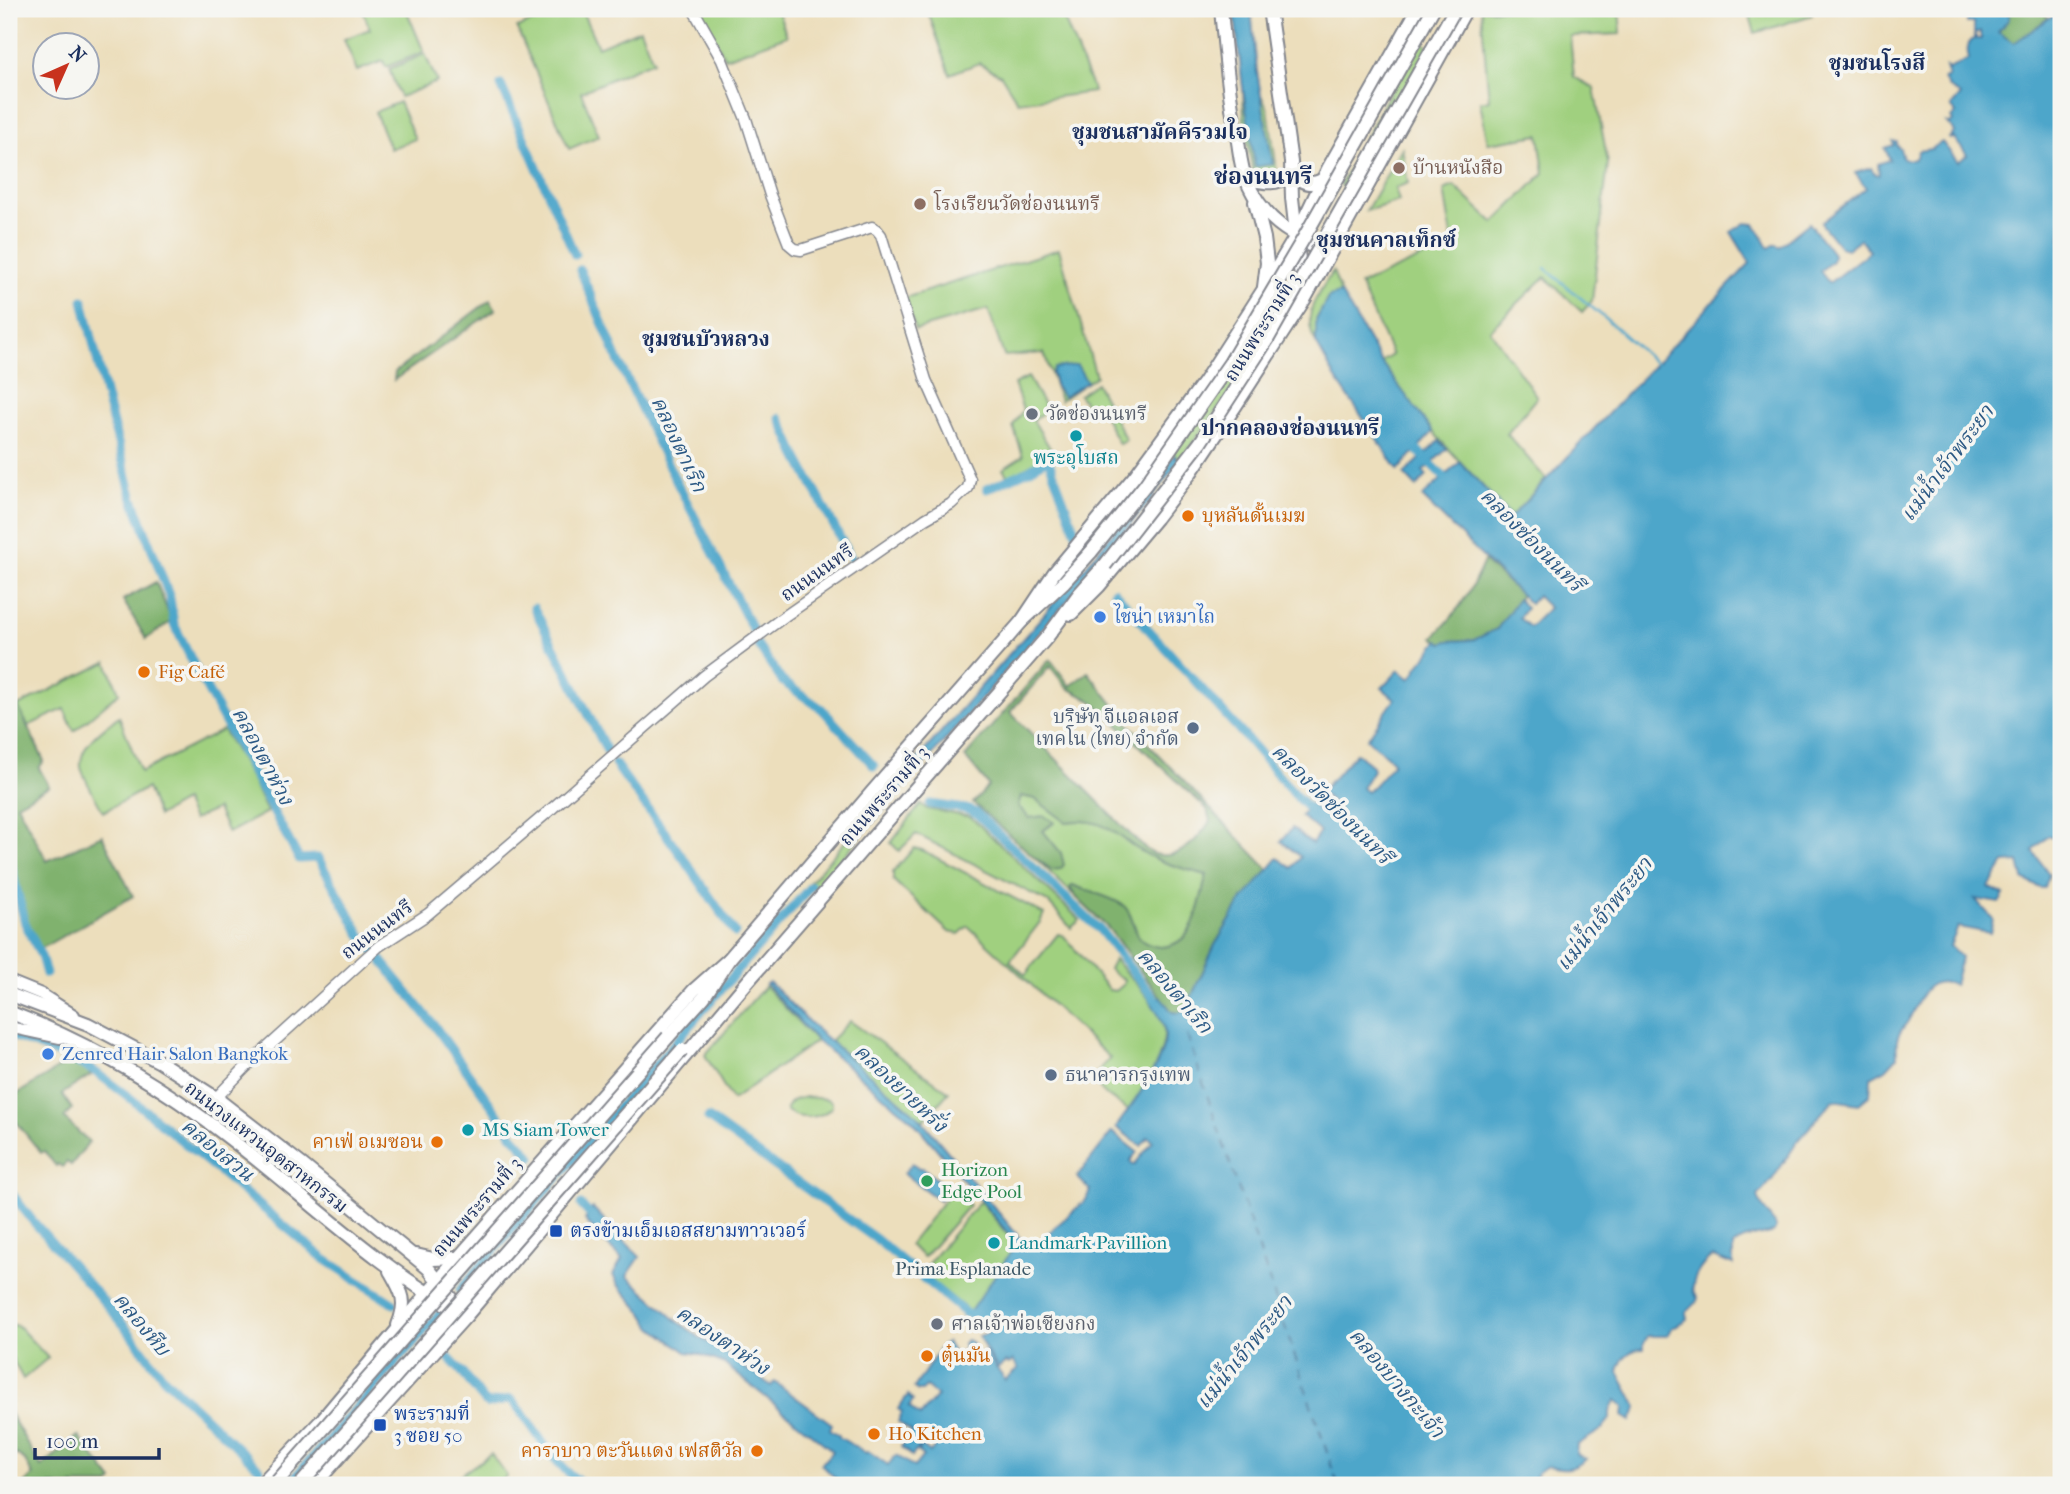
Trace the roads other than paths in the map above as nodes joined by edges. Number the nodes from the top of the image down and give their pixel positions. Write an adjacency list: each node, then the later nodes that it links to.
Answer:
1 (693, 9): 29 (street, ถนนนนทรี)
2 (1221, 9): 9 (main road)
3 (1269, 9): 8 (main road)
4 (1418, 9): 10 (main road, ถนนพระรามที่ 3)
5 (1433, 9): 19 (main road, ถนนพระรามที่ 3, bridge)
6 (1455, 9): 20 (main road, ถนนพระรามที่ 3, bridge)
7 (1466, 9): 12 (main road, ถนนพระรามที่ 3)
8 (1290, 174): 9 (main road); 10 (main road); 13 (main road)
9 (1245, 177): 11 (main road)
10 (1322, 180): 12 (main road); 13 (main road, ถนนพระรามที่ 3)
11 (1252, 191): 13 (main road); 15 (main road)
12 (1360, 200): 14 (main road, ถนนพระรามที่ 3)
13 (1296, 236): 14 (main road); 15 (main road, ถนนพระรามที่ 3); 16 (main road)
14 (1338, 241): 16 (main road, ถนนพระรามที่ 3)
15 (1263, 290): 17 (main road, ถนนพระรามที่ 3)
16 (1304, 300): 18 (main road, ถนนพระรามที่ 3)
17 (1237, 331): 18 (main road); 19 (main road, ถนนพระรามที่ 3)
18 (1270, 352): 20 (main road, ถนนพระรามที่ 3)
19 (1022, 621): 21 (main road, ถนนพระรามที่ 3)
20 (1048, 636): 22 (main road, ถนนพระรามที่ 3)
21 (729, 959): 30 (main road, ถนนพระรามที่ 3); 42 (main road, ถนนพระรามที่ 3, bridge)
22 (749, 980): 33 (main road, ถนนพระรามที่ 3); 43 (main road, ถนนพระรามที่ 3, bridge)
23 (9, 981): 26 (main road, ถนนวงแหวนอุตสาหกรรม)
24 (9, 994): 26 (main road, ถนนวงแหวนอุตสาหกรรม)
25 (9, 1013): 28 (main road, ถนนวงแหวนอุตสาหกรรม)
26 (88, 1024): 29 (main road, ถนนวงแหวนอุตสาหกรรม)
27 (9, 1027): 28 (main road, ถนนวงแหวนอุตสาหกรรม)
28 (73, 1041): 34 (main road, ถนนวงแหวนอุตสาหกรรม)
29 (216, 1098): 31 (main road, ถนนวงแหวนอุตสาหกรรม)
30 (477, 1238): 32 (main road, ถนนพระรามที่ 3); 33 (main road)
31 (412, 1254): 32 (main road); 35 (main road, ถนนวงแหวนอุตสาหกรรม)
32 (458, 1258): 35 (main road, ถนนพระรามที่ 3)
33 (509, 1264): 37 (main road, ถนนพระรามที่ 3)
34 (388, 1267): 36 (main road, ถนนวงแหวนอุตสาหกรรม); 38 (main road)
35 (439, 1280): 36 (main road, ถนนพระรามที่ 3); 37 (main road, ถนนวงแหวนอุตสาหกรรม)
36 (427, 1294): 37 (main road, ถนนวงแหวนอุตสาหกรรม); 38 (main road, ถนนพระรามที่ 3)
37 (466, 1316): 40 (main road, ถนนพระรามที่ 3)
38 (392, 1337): 39 (main road, ถนนพระรามที่ 3)
39 (320, 1422): 40 (main road); 41 (main road, ถนนพระรามที่ 3)
40 (349, 1444): 44 (main road, ถนนพระรามที่ 3)
41 (260, 1485)
42 (274, 1485)
43 (300, 1485)
44 (314, 1485)

